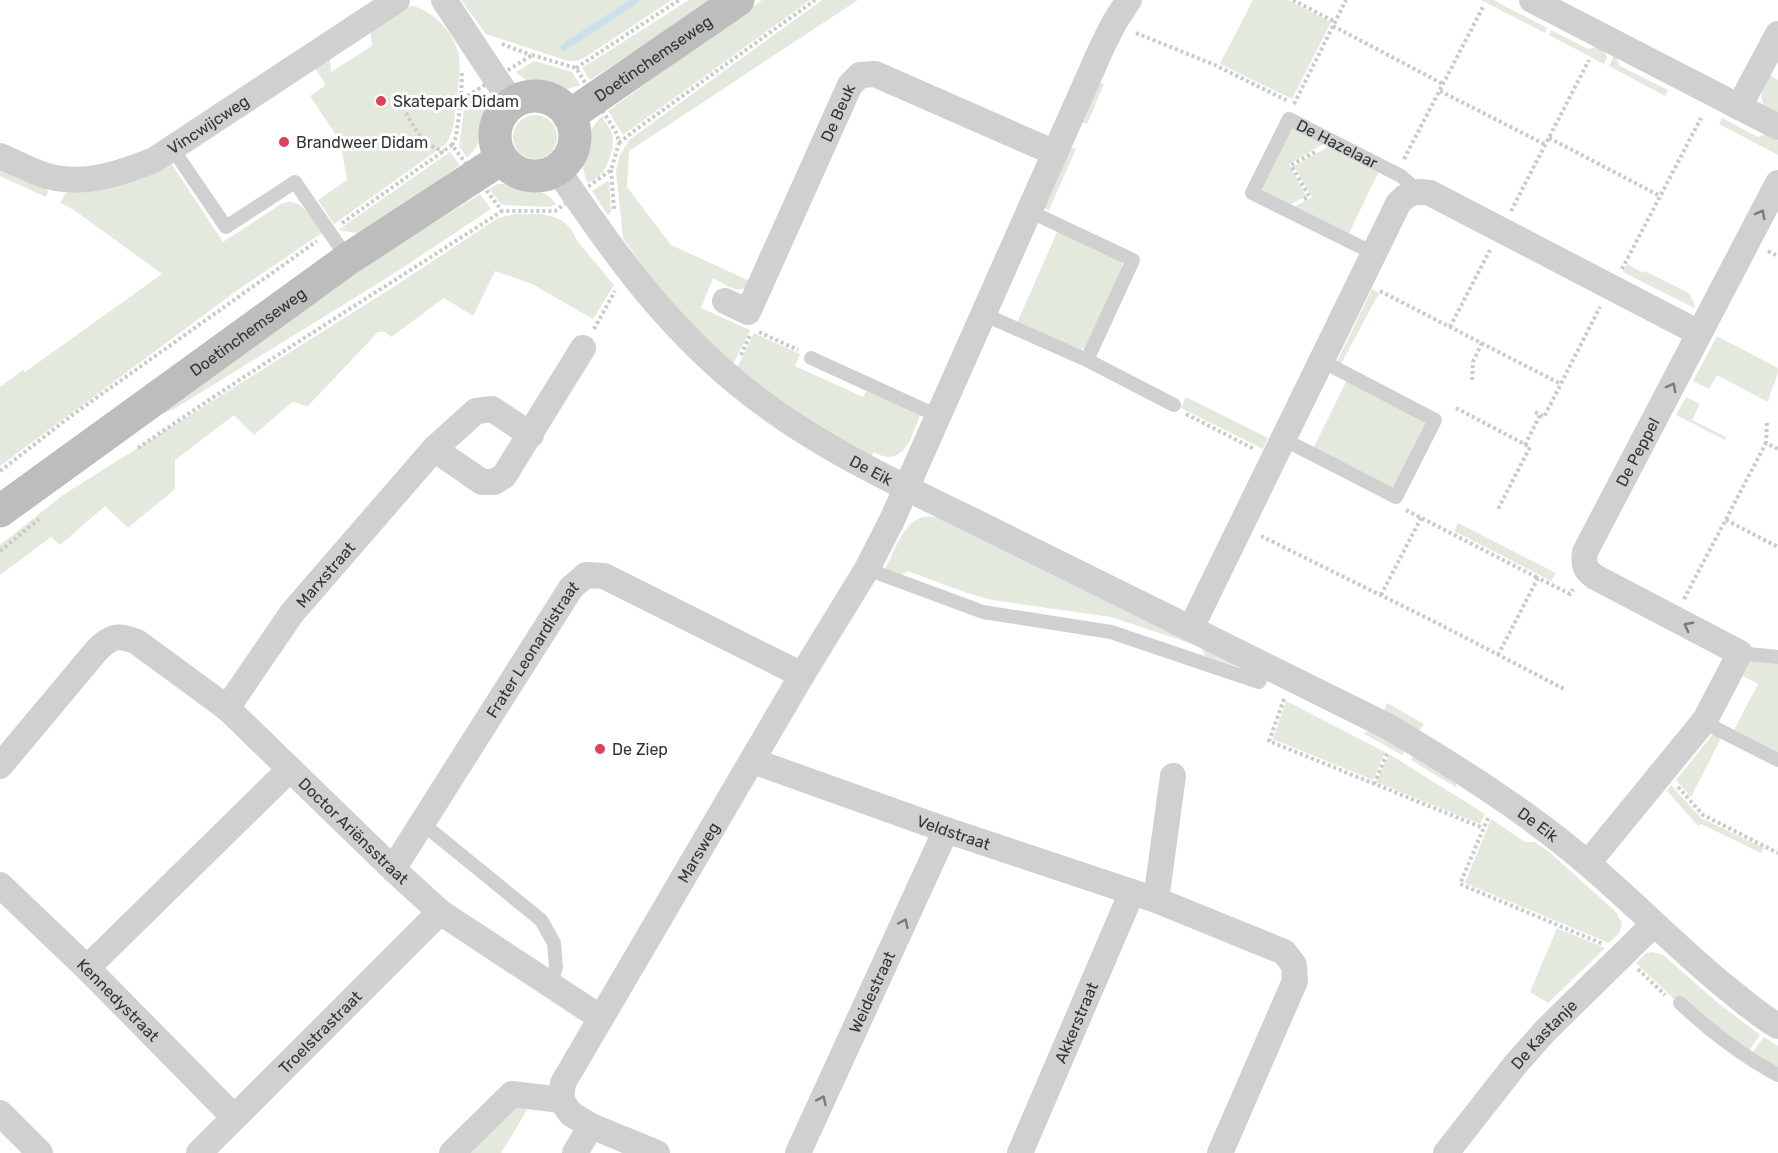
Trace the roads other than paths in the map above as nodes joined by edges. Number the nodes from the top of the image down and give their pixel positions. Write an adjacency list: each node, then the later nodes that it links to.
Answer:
1 (397, 0): 12 (street, Vincwijcweg)
2 (444, 0): 8 (street)
3 (738, 0): 9 (main road, Doetinchemseweg)
4 (1129, 0): 13 (street)
5 (1532, 0): 6 (street)
6 (1567, 8): 10 (street)
7 (1778, 34): 10 (street)
8 (504, 91): 9 (main road); 15 (main road)
9 (582, 107): 16 (main road)
10 (1739, 107): 11 (street)
11 (1778, 127)
12 (172, 148): 14 (street, Vincwijcweg); 21 (lane)
13 (1055, 153): 19 (street); 22 (street, De Beuk)
14 (0, 156)
15 (488, 167): 16 (main road); 21 (main road, Doetinchemseweg)
16 (557, 169): 34 (street, De Eik)
17 (1404, 183): 20 (street); 20 (lane, De Hazelaar); 24 (street, De Hazelaar)
18 (1778, 183): 24 (street, De Peppel, one-way to 18)
19 (1029, 211): 23 (street); 27 (lane)
20 (1373, 253): 28 (street)
21 (348, 259): 35 (main road, Doetinchemseweg)
22 (725, 301)
23 (983, 314): 27 (lane); 30 (street)
24 (1700, 333): 38 (street, De Peppel, one-way to 24)
25 (584, 348): 31 (street)
26 (811, 358): 30 (lane)
27 (1088, 360): 29 (lane)
28 (1322, 361): 33 (street); 33 (lane)
29 (1174, 405)
30 (938, 416): 34 (street)
31 (531, 435): 32 (street, Marxstraat); 32 (street)
32 (434, 449): 42 (street, Marxstraat)
33 (1278, 449): 37 (street)
34 (906, 488): 36 (street, Marsweg); 37 (street, De Eik)
35 (0, 511)
36 (867, 569): 40 (lane); 41 (street, Marsweg)
37 (1191, 628): 40 (street, De Eik)
38 (1740, 653): 39 (lane); 43 (street)
39 (1778, 657)
40 (1267, 666): 51 (street, De Eik)
41 (802, 675): 45 (street, Marsweg); 49 (street, Frater Leonardistraat)
42 (227, 708): 46 (street, Doctor Ariënsstraat); 47 (street, Doctor Ariënsstraat)
43 (1705, 720): 44 (lane); 51 (street)
44 (1778, 760)
45 (753, 761): 50 (street, Veldstraat); 61 (street, Marsweg)
46 (0, 766)
47 (290, 769): 52 (street, Doctor Ariënsstraat); 58 (street)
48 (1173, 776): 55 (street)
49 (423, 824): 52 (street, Frater Leonardistraat); 59 (lane)
50 (946, 830): 54 (street, Veldstraat); 73 (street, Weidestraat, one-way to 50)
51 (1588, 864): 57 (street, De Eik)
52 (393, 869): 56 (street, Doctor Ariënsstraat)
53 (0, 885): 58 (street, Kennedystraat)
54 (1132, 892): 55 (street, Veldstraat); 74 (street, Akkerstraat)
55 (1156, 900): 75 (street, Veldstraat)
56 (440, 912): 59 (street, Doctor Ariënsstraat); 66 (street, Troelstrastraat)
57 (1653, 924): 62 (street, De Eik); 76 (street, De Kastanje)
58 (87, 968): 66 (street, Kennedystraat)
59 (550, 985): 61 (street, Doctor Ariënsstraat)
60 (1680, 1003): 63 (lane)
61 (601, 1018): 64 (street, Marsweg)
62 (1778, 1026)
63 (1778, 1076)
64 (561, 1100): 67 (street); 70 (street)
65 (0, 1113): 68 (street)
66 (234, 1117): 69 (street, Troelstrastraat)
67 (591, 1126): 71 (street); 72 (street)
68 (40, 1153)
69 (199, 1153)
70 (452, 1153)
71 (575, 1153)
72 (657, 1153)
73 (798, 1153)
74 (1020, 1153)
75 (1220, 1153)
76 (1446, 1153)

